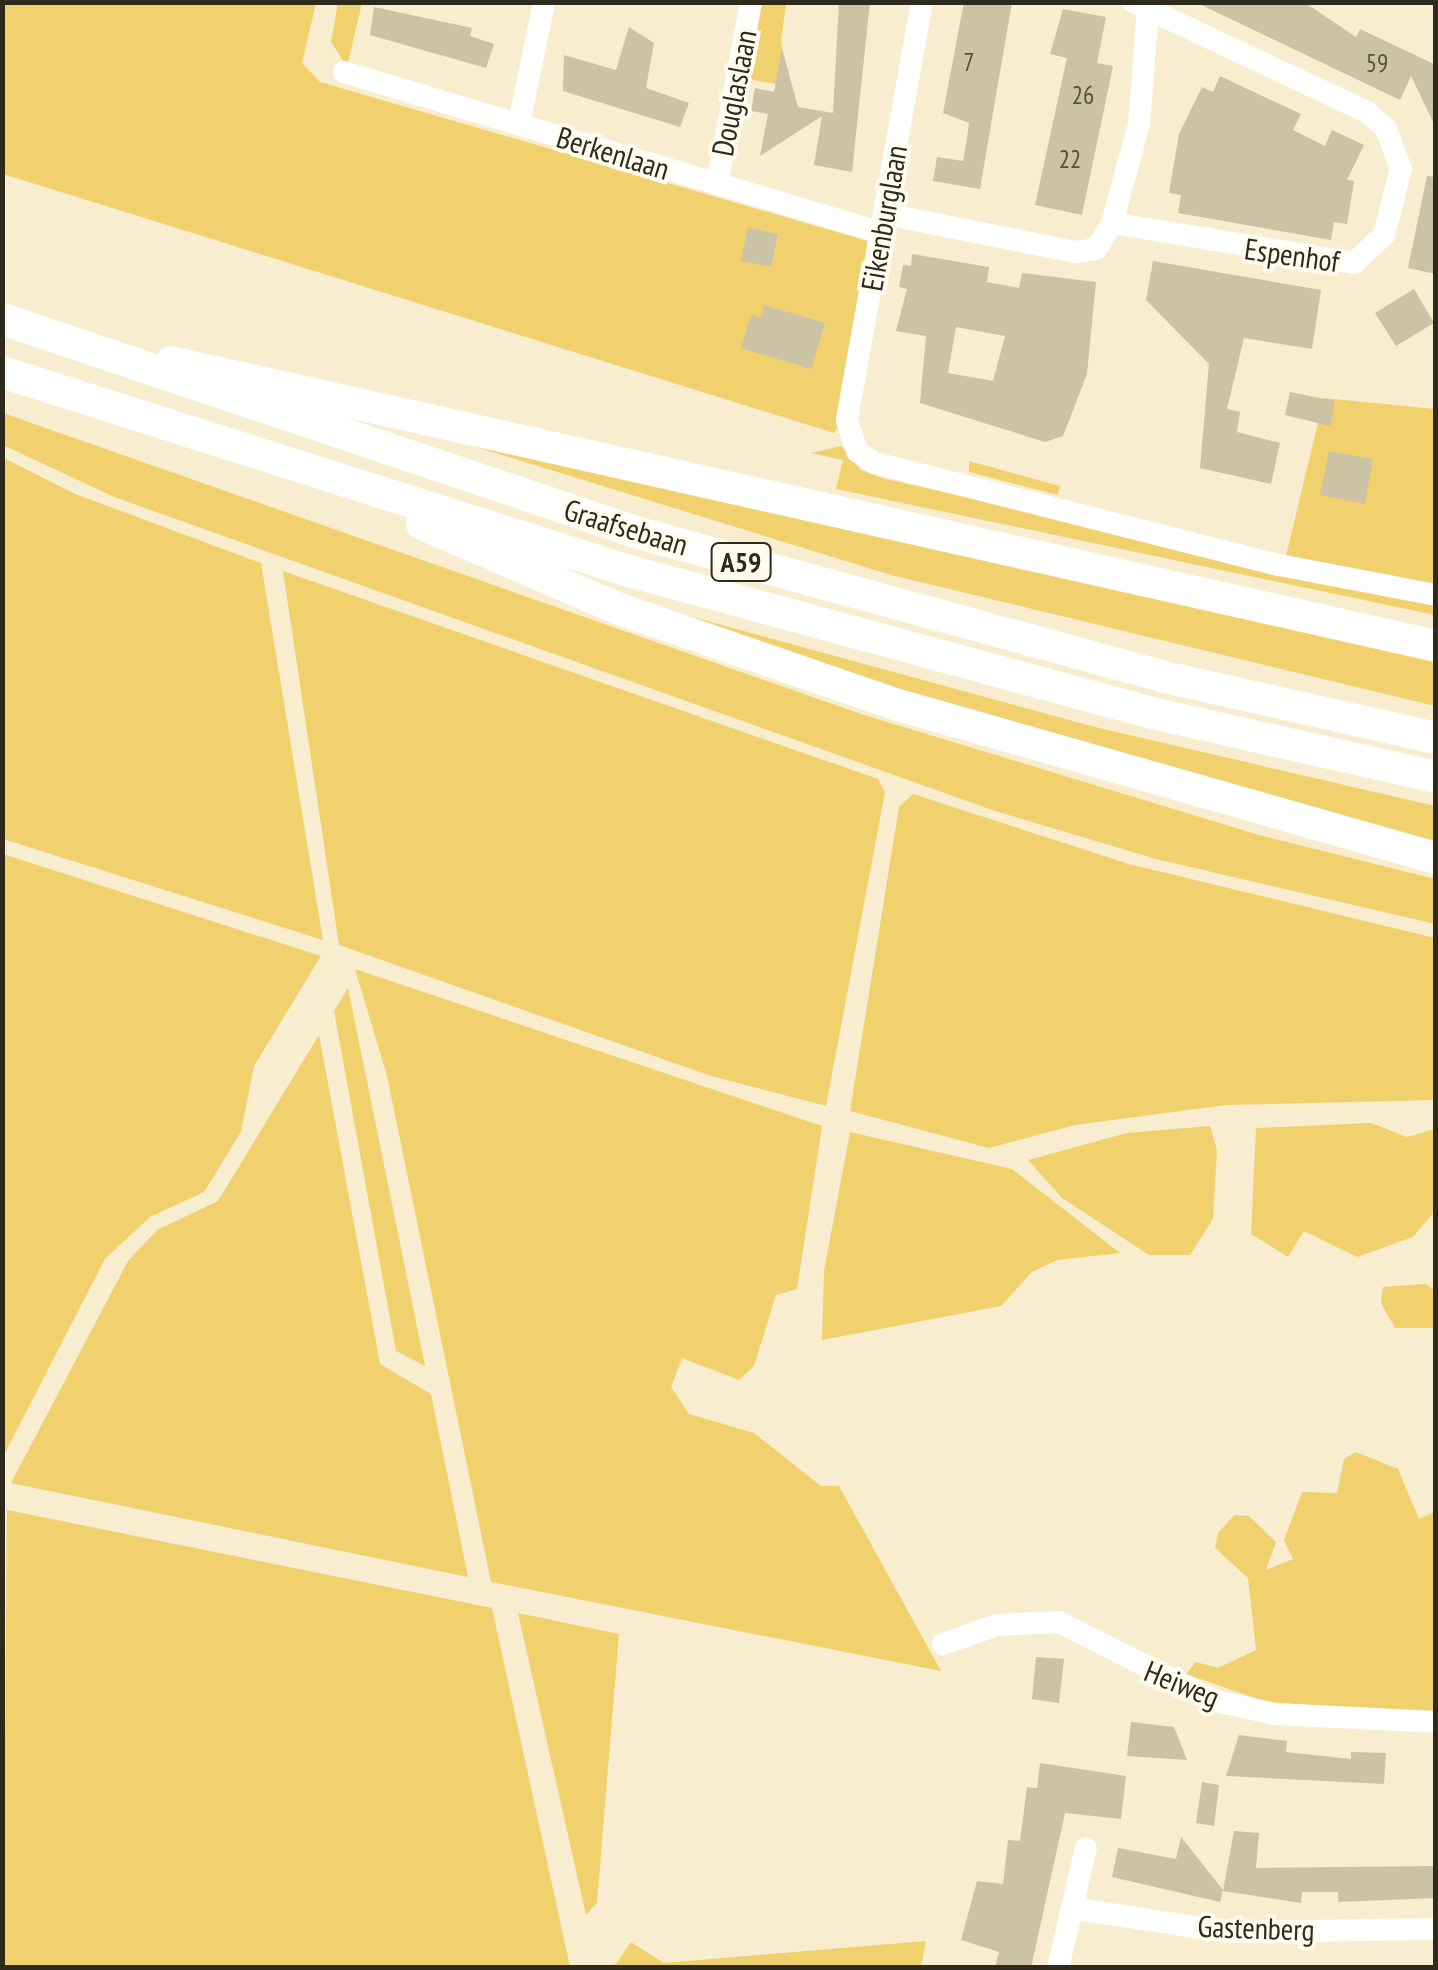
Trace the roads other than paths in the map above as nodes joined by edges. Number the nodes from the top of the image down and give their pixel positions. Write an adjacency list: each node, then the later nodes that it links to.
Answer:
1 (544, 2): 6 (street)
2 (751, 2): 7 (street, Douglaslaan)
3 (922, 2): 9 (street, Eikenburglaan)
4 (1141, 6): 8 (street, Espenhof); 8 (street, Espenhof)
5 (344, 72): 6 (street, Berkenlaan)
6 (520, 124): 7 (street, Berkenlaan)
7 (717, 184): 9 (street, Berkenlaan)
8 (1112, 223): 9 (street)
9 (884, 224): 14 (street, Eikenburglaan)
10 (2, 319): 11 (highway, Graafsebaan / A59)
11 (59, 340): 15 (highway, A59); 16 (highway, Graafsebaan / A59)
12 (2, 372): 13 (highway, Graafsebaan / A59)
13 (318, 475): 17 (highway, Graafsebaan / A59); 18 (highway, A59)
14 (1436, 595)
15 (1436, 646)
16 (1436, 738)
17 (1436, 777)
18 (1436, 858)
19 (942, 1644): 20 (street, Heiweg)
20 (1436, 1722)
21 (1086, 1848): 22 (street)
22 (1077, 1909): 23 (street, Gastenberg); 24 (street)
23 (1436, 1929)
24 (1058, 1968)

